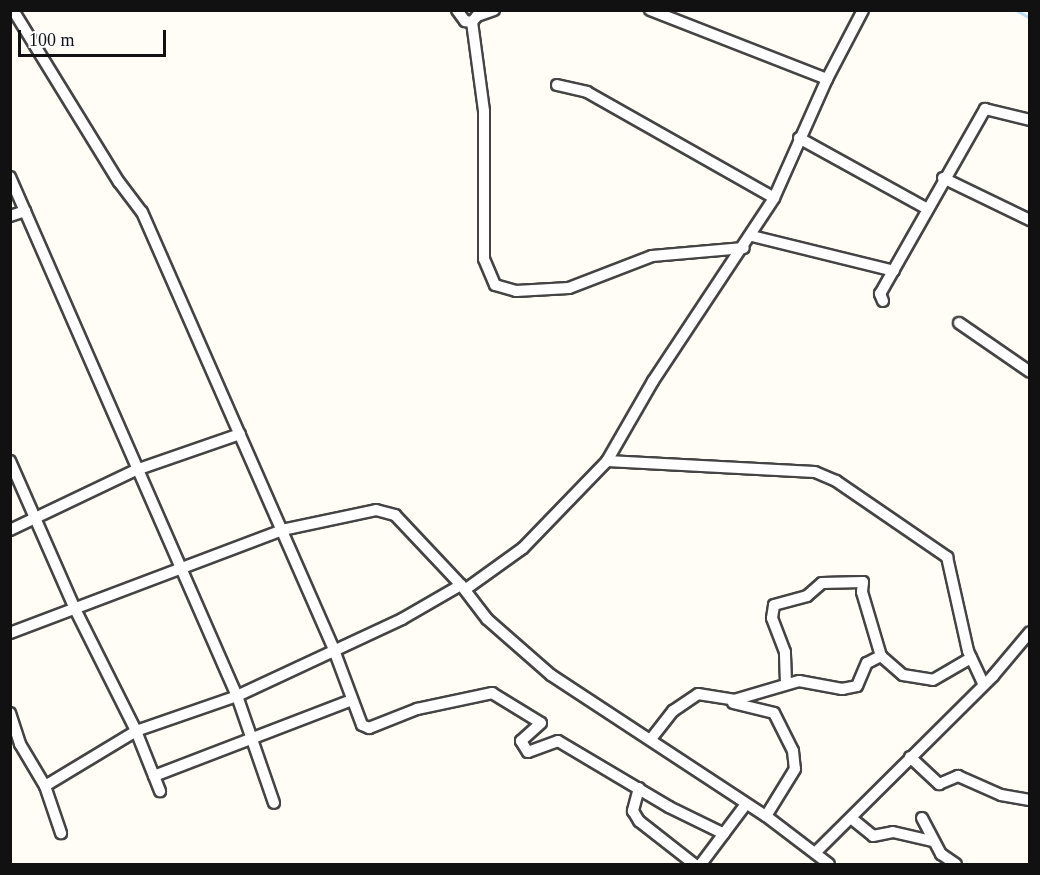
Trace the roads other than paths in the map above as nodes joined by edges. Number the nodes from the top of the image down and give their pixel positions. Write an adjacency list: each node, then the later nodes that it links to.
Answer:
1 (13, 10): 24 (street)
2 (457, 10): 6 (street)
3 (494, 10): 6 (street)
4 (650, 10): 7 (street)
5 (863, 10): 7 (street)
6 (472, 22): 19 (street)
7 (827, 80): 10 (street)
8 (557, 85): 13 (street)
9 (1029, 120): 12 (street)
10 (799, 138): 13 (street); 14 (street)
11 (10, 177): 15 (street)
12 (943, 178): 14 (street); 17 (street)
13 (774, 198): 18 (street)
14 (926, 208): 20 (street)
15 (25, 211): 16 (street); 27 (street)
16 (10, 216)
17 (1029, 220)
18 (752, 236): 19 (street); 20 (street)
19 (744, 248): 26 (street)
20 (894, 271): 21 (street)
21 (883, 301)
22 (959, 323): 23 (street)
23 (1029, 372)
24 (240, 434): 27 (street); 30 (street)
25 (10, 461): 28 (street)
26 (607, 461): 32 (street); 38 (street)
27 (136, 470): 28 (street); 31 (street)
28 (36, 520): 29 (street); 33 (street)
29 (10, 530)
30 (282, 530): 31 (street); 32 (street); 36 (street)
31 (178, 566): 33 (street); 41 (street)
32 (463, 587): 36 (street); 47 (street)
33 (75, 609): 35 (street); 45 (street)
34 (1029, 632): 40 (street)
35 (10, 633)
36 (334, 650): 41 (street); 42 (street)
37 (880, 656): 38 (street); 39 (street); 39 (street)
38 (971, 658): 40 (street)
39 (786, 683): 43 (street)
40 (983, 683): 48 (street)
41 (237, 696): 45 (street); 46 (street)
42 (352, 700): 46 (street); 51 (street)
43 (727, 701): 47 (street); 56 (street)
44 (10, 713): 50 (street)
45 (136, 731): 49 (street); 50 (street)
46 (254, 738): 49 (street); 54 (street)
47 (651, 739): 55 (street)
48 (910, 757): 53 (street); 58 (street)
49 (153, 776): 52 (street)
50 (45, 786): 59 (street)
51 (639, 788): 60 (street); 63 (street)
52 (160, 791)
53 (1029, 800)
54 (274, 803)
55 (746, 804): 56 (street); 60 (street)
56 (765, 816): 62 (street)
57 (922, 818): 61 (street)
58 (851, 819): 61 (street); 62 (street)
59 (61, 832)
60 (724, 834): 64 (street)
61 (932, 841): 66 (street)
62 (816, 852): 65 (street)
63 (694, 864)
64 (701, 864)
65 (829, 864)
66 (956, 864)

